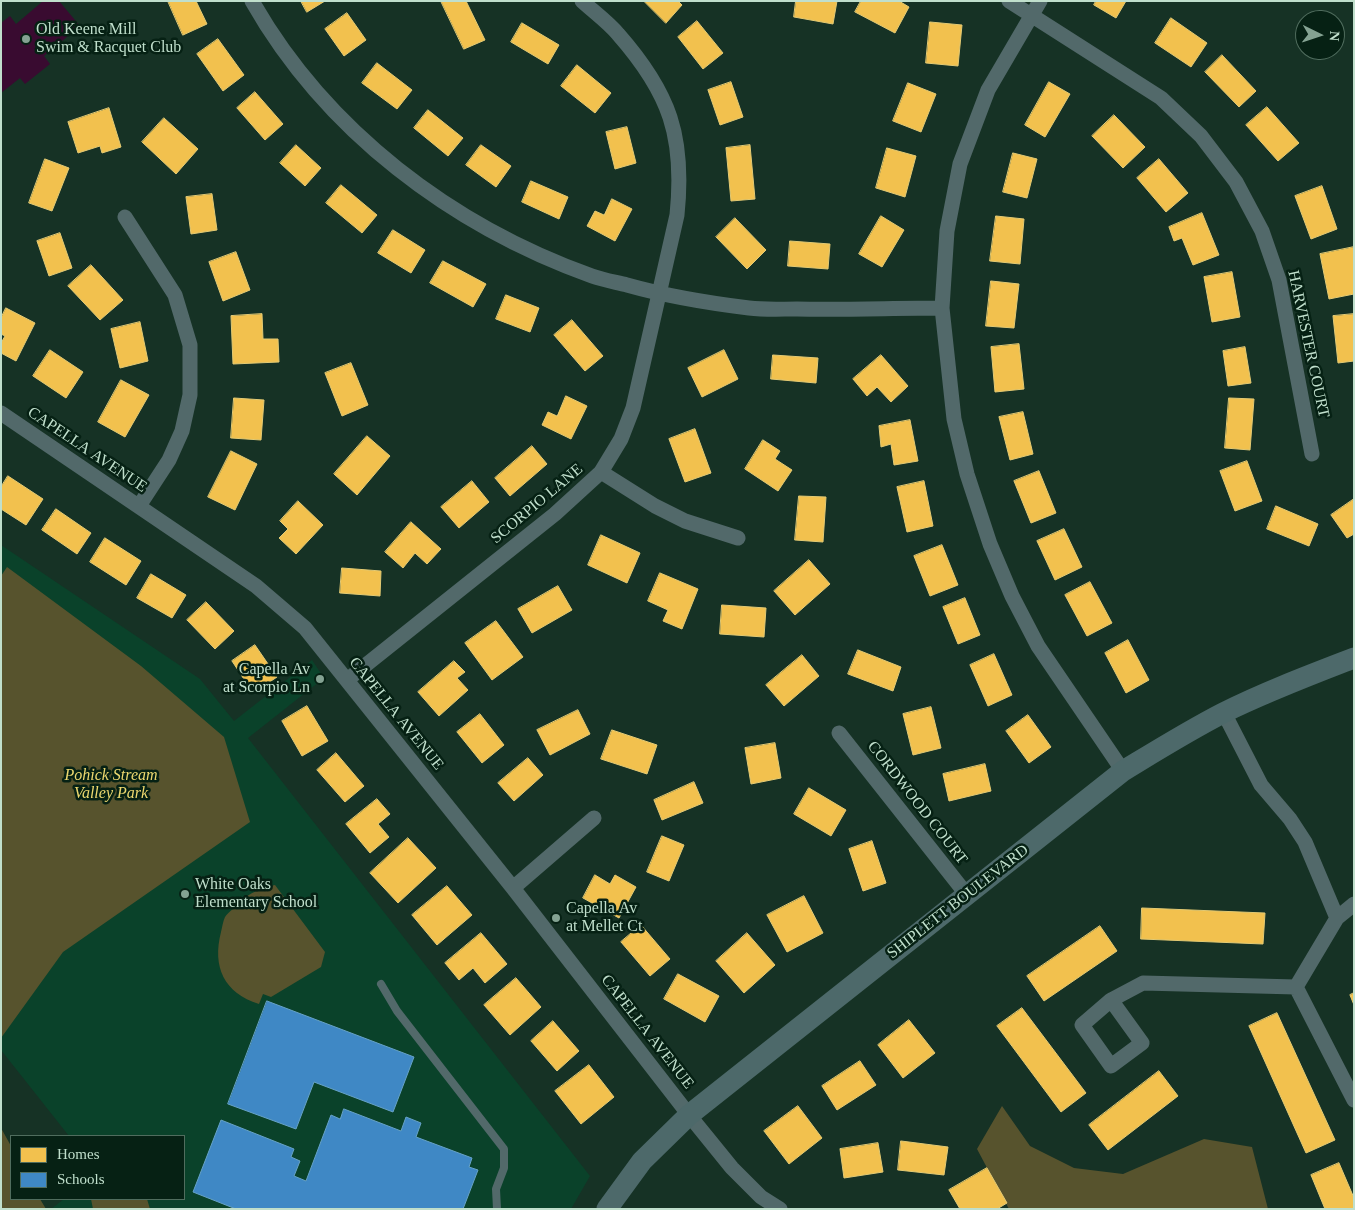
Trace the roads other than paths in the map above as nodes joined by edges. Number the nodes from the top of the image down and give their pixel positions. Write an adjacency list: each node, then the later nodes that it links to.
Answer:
1 (252, 1): 7 (street)
2 (582, 1): 7 (street, SCORPIO LANE)
3 (1009, 1): 5 (street, HARVESTER COURT)
4 (1040, 1): 5 (street)
5 (1032, 15): 8 (street); 10 (street, HARVESTER COURT)
6 (125, 217): 12 (street)
7 (659, 294): 8 (street); 11 (street, SCORPIO LANE)
8 (942, 308): 18 (street)
9 (1, 413): 12 (street, CAPELLA AVENUE)
10 (1312, 454)
11 (601, 472): 13 (street); 15 (street, SCORPIO LANE)
12 (139, 506): 15 (street, CAPELLA AVENUE)
13 (738, 538)
14 (1354, 658): 16 (street, SHIPLETT BOULEVARD)
15 (347, 680): 20 (street, CAPELLA AVENUE)
16 (1224, 713): 18 (street, SHIPLETT BOULEVARD); 23 (street)
17 (839, 733): 21 (street, CORDWOOD COURT)
18 (1123, 771): 21 (street, SHIPLETT BOULEVARD)
19 (594, 818): 20 (street)
20 (513, 888): 28 (street, CAPELLA AVENUE)
21 (967, 895): 28 (street, SHIPLETT BOULEVARD)
22 (1354, 904): 23 (street)
23 (1338, 918): 25 (street)
24 (380, 984): 29 (lane)
25 (1296, 987): 26 (street); 27 (street)
26 (1111, 1000)
27 (1354, 1100)
28 (689, 1115): 30 (street, SHIPLETT BOULEVARD); 31 (street, CAPELLA AVENUE)
29 (497, 1209)
30 (607, 1209)
31 (780, 1209)

